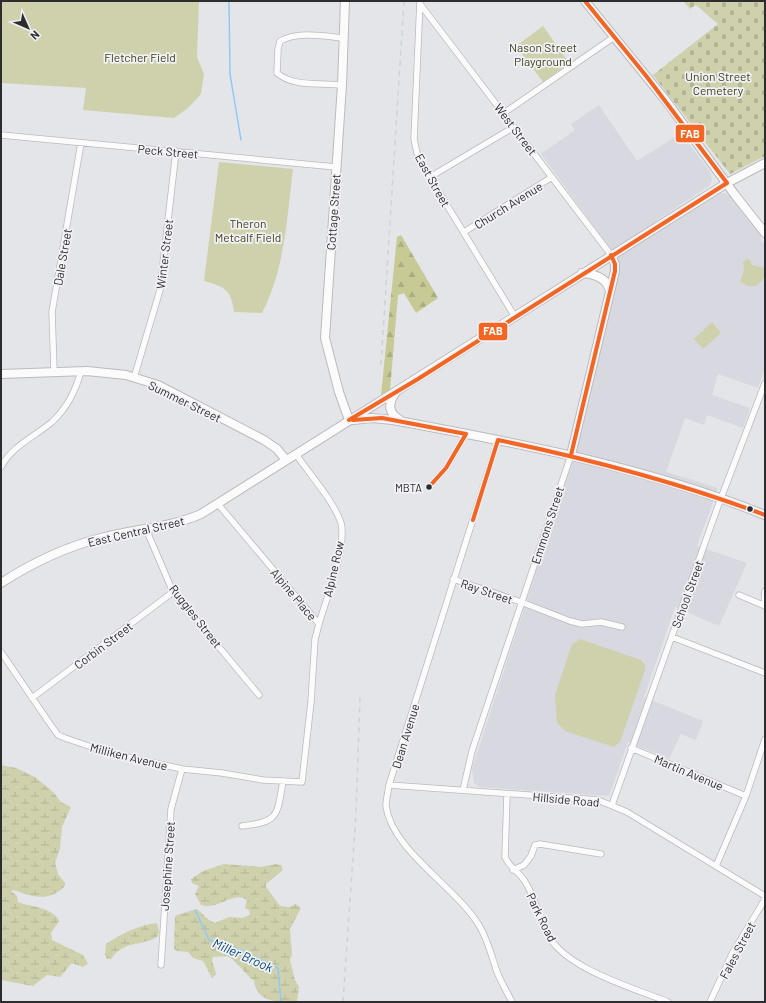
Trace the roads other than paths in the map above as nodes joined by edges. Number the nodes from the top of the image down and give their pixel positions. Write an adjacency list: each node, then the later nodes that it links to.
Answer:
1 (345, 1): 5 (main road, Cottage Street)
2 (584, 1): 4 (main road)
3 (420, 2): 7 (street, West Street); 14 (street, East Street)
4 (614, 37): 7 (street); 16 (main road)
5 (344, 38): 6 (main road, Cottage Street); 6 (street)
6 (342, 84): 13 (main road, Cottage Street)
7 (504, 113): 8 (street, West Street)
8 (514, 127): 14 (street); 15 (street, West Street)
9 (1, 135): 10 (street, Peck Street)
10 (81, 143): 11 (street, Peck Street); 23 (street, Dale Street)
11 (176, 151): 13 (street, Peck Street); 26 (street, Winter Street)
12 (765, 163): 16 (main road, East Central Street)
13 (336, 167): 29 (main road, Cottage Street)
14 (430, 177): 17 (street, East Street)
15 (552, 178): 17 (street, Church Avenue); 19 (street, West Street)
16 (727, 183): 18 (main road); 19 (main road, East Central Street)
17 (464, 232): 22 (street, East Street)
18 (765, 233)
19 (611, 255): 20 (main road, East Central Street); 21 (main road, Emmons Street)
20 (582, 273): 21 (main road); 22 (main road, East Central Street)
21 (610, 292): 34 (main road, Emmons Street)
22 (515, 316): 28 (main road, East Central Street)
23 (54, 371): 24 (main road, Summer Street); 25 (main road, Summer Street)
24 (81, 372): 26 (main road, Summer Street); 36 (street)
25 (1, 374)
26 (134, 378): 35 (main road, Summer Street)
27 (765, 383): 38 (street, School Street)
28 (396, 393): 29 (main road, East Central Street); 30 (main road)
29 (349, 420): 30 (main road); 33 (main road, East Central Street)
30 (404, 422): 31 (main road)
31 (466, 434): 32 (main road); 37 (street)
32 (498, 440): 34 (main road); 42 (street, Dean Avenue)
33 (296, 454): 35 (main road, East Central Street); 49 (street, Alpine Row)
34 (571, 455): 38 (main road); 47 (street, Emmons Street)
35 (286, 460): 39 (main road, East Central Street)
36 (1, 467)
37 (429, 487)
38 (721, 498): 40 (main road); 51 (street, School Street)
39 (218, 504): 41 (main road, East Central Street); 49 (street, Alpine Place)
40 (765, 515)
41 (146, 529): 43 (main road, East Central Street); 45 (street, Ruggles Street)
42 (453, 580): 47 (street, Ray Street); 61 (street, Dean Avenue)
43 (1, 583)
44 (765, 591): 48 (street)
45 (173, 592): 54 (street, Ruggles Street); 55 (street, Corbin Street)
46 (739, 595): 48 (street)
47 (521, 602): 50 (street, Ray Street); 62 (street, Emmons Street)
48 (765, 606)
49 (319, 624): 60 (street, Alpine Place)
50 (622, 627)
51 (672, 636): 53 (street); 57 (street, School Street)
52 (1, 652): 55 (street, Milliken Avenue)
53 (765, 673)
54 (259, 695)
55 (32, 698): 58 (street, Milliken Avenue)
56 (765, 739): 64 (street)
57 (631, 748): 64 (street, Martin Avenue); 65 (street, School Street)
58 (182, 769): 59 (street, Milliken Avenue); 72 (street, Josephine Street)
59 (283, 781): 60 (street, Milliken Avenue); 66 (street)
60 (302, 782)
61 (389, 785): 62 (street, Hillside Road); 73 (street, Dean Avenue)
62 (463, 790): 63 (street, Hillside Road)
63 (507, 794): 65 (street, Hillside Road); 69 (street, Park Road)
64 (746, 796): 68 (street)
65 (612, 805): 68 (street, Hillside Road)
66 (242, 826)
67 (601, 854): 69 (street)
68 (716, 866): 70 (street, Hillside Road)
69 (513, 870): 74 (street, Park Road)
70 (765, 896)
71 (765, 899): 75 (street, Fales Street)
72 (161, 965)
73 (512, 1002)
74 (668, 1002)
75 (710, 1002)

